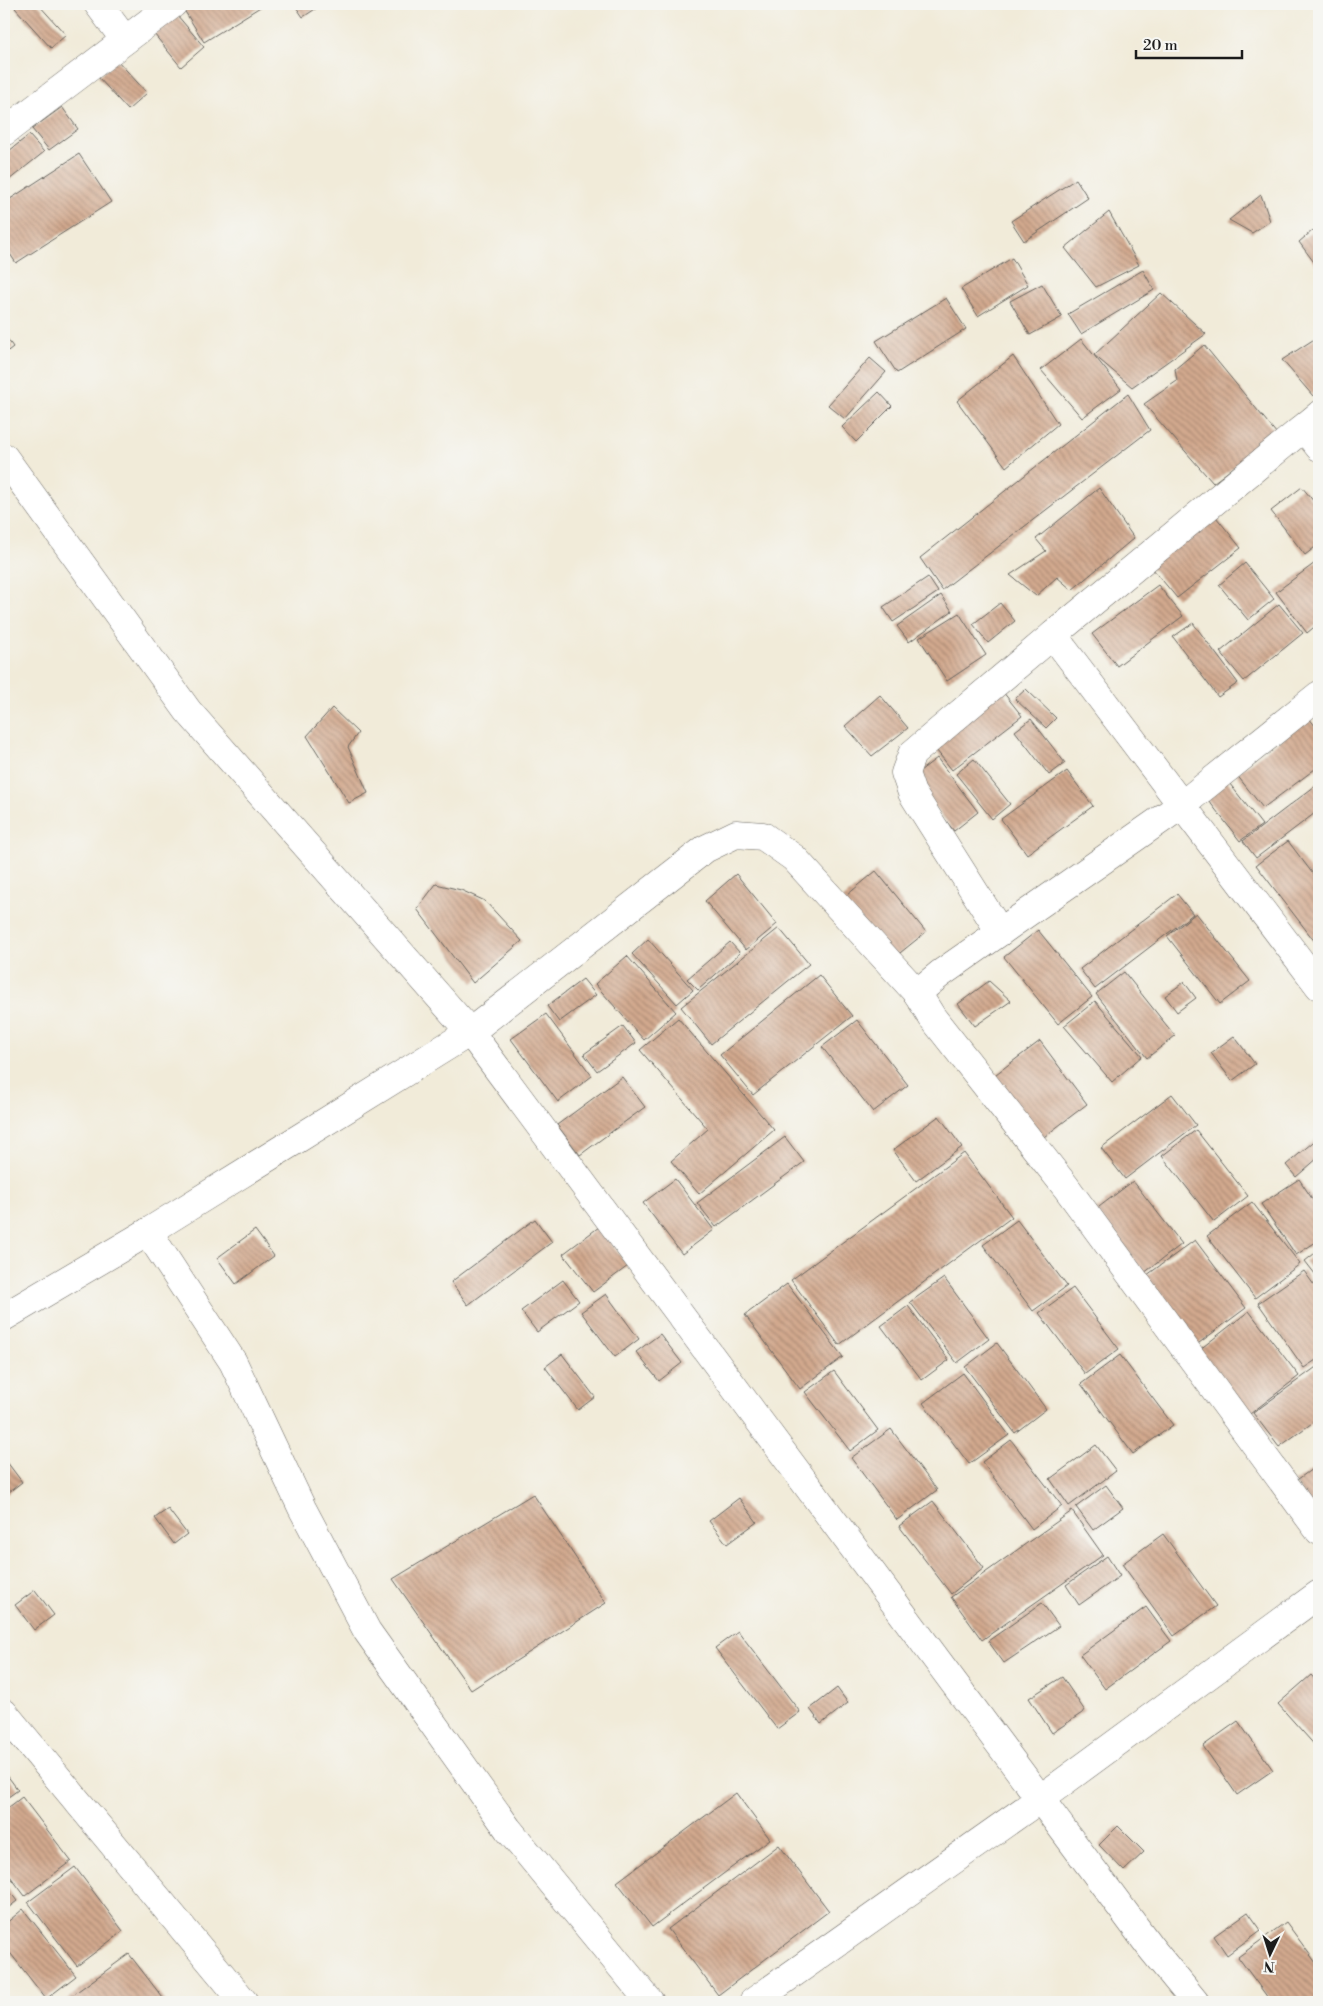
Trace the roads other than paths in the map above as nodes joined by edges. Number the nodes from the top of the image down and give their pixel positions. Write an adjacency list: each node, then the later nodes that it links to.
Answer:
1 (98, 4): 3 (street)
2 (173, 4): 3 (street)
3 (125, 40): 4 (street)
4 (4, 132)
5 (1314, 430): 7 (street)
6 (4, 457): 13 (street)
7 (1053, 635): 9 (street); 10 (street)
8 (1319, 695): 9 (street)
9 (1183, 804): 10 (street); 11 (street)
10 (1000, 932): 12 (street)
11 (1319, 986)
12 (917, 993): 13 (street); 16 (street)
13 (470, 1032): 14 (street); 19 (street)
14 (148, 1232): 15 (street); 21 (street)
15 (4, 1317)
16 (1319, 1530)
17 (1319, 1594): 19 (street)
18 (4, 1713): 20 (street)
19 (1040, 1799): 22 (street); 23 (street)
20 (244, 2002)
21 (650, 2002)
22 (753, 2002)
23 (1195, 2002)

